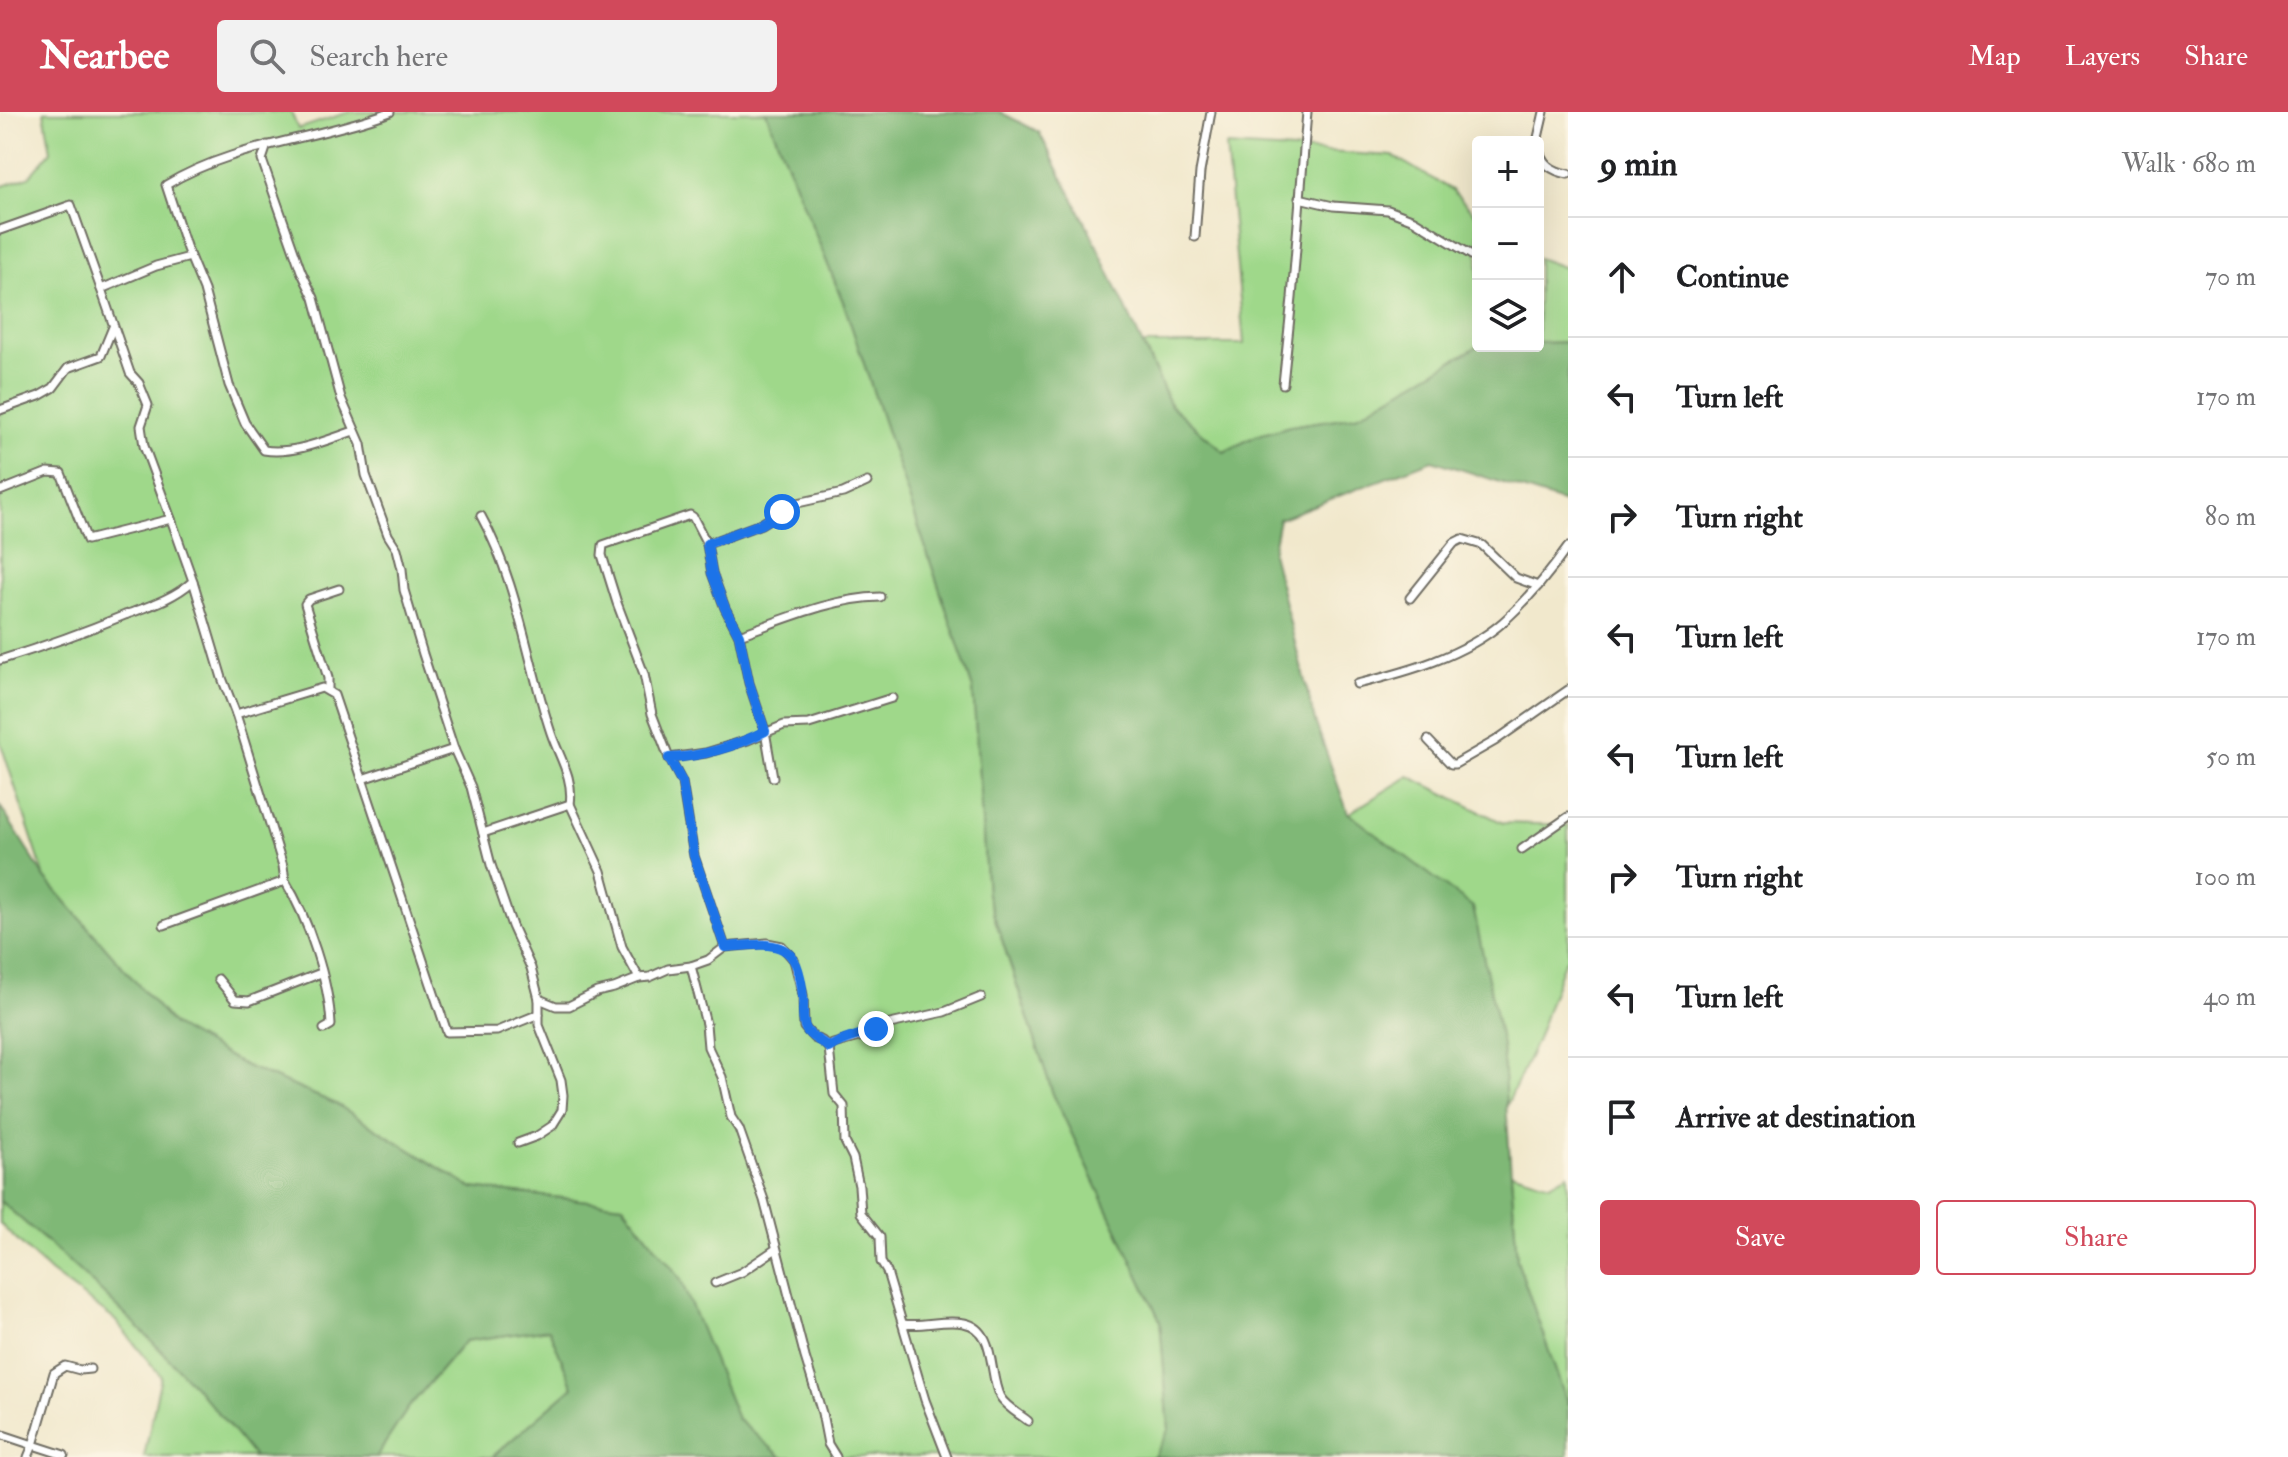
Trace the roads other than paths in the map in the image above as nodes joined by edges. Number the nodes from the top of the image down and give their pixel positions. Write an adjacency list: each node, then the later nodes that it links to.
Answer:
1 (390, 112): 6 (street)
2 (1211, 112): 11 (street)
3 (1307, 112): 9 (street)
4 (1544, 112): 5 (street)
5 (1540, 136)
6 (267, 145): 13 (street); 18 (street)
7 (1544, 159): 8 (street)
8 (1568, 174)
9 (1299, 198): 12 (street); 16 (street)
10 (0, 230): 14 (street)
11 (1195, 237)
12 (1472, 255)
13 (190, 257): 14 (street); 18 (street)
14 (101, 289): 15 (street)
15 (113, 326): 17 (street); 22 (street)
16 (1283, 384)
17 (0, 410)
18 (354, 431): 41 (street)
19 (867, 482): 23 (street)
20 (0, 491): 22 (street)
21 (481, 516): 45 (street)
22 (171, 519): 27 (street)
23 (707, 544): 32 (street); 42 (street)
24 (1568, 547): 25 (street)
25 (1562, 555): 26 (street); 28 (street)
26 (1568, 565)
27 (193, 581): 33 (street); 38 (street)
28 (1538, 586): 31 (street); 34 (street)
29 (339, 589): 36 (street)
30 (880, 597): 32 (street)
31 (1410, 598)
32 (739, 635): 39 (street)
33 (0, 660)
34 (1357, 684)
35 (1568, 690): 40 (street)
36 (328, 691): 38 (street); 44 (street)
37 (892, 698): 39 (street)
38 (236, 714): 49 (street)
39 (765, 731): 42 (street); 43 (street)
40 (1428, 740)
41 (454, 749): 44 (street); 47 (street)
42 (669, 758): 51 (street)
43 (773, 777)
44 (362, 779): 58 (street)
45 (570, 804): 47 (street); 54 (street)
46 (1568, 817): 48 (street)
47 (483, 833): 57 (street)
48 (1522, 849)
49 (285, 881): 50 (street); 53 (street)
50 (164, 925)
51 (725, 947): 52 (street); 60 (street)
52 (691, 966): 54 (street); 62 (street)
53 (321, 973): 55 (street); 59 (street)
54 (639, 978): 57 (street)
55 (218, 979)
56 (981, 997): 60 (street)
57 (539, 999): 58 (street)
58 (539, 1014): 61 (street)
59 (324, 1029)
60 (829, 1048): 64 (street)
61 (518, 1143)
62 (776, 1249): 63 (street); 71 (street)
63 (715, 1283)
64 (903, 1324): 66 (street); 72 (street)
65 (90, 1369): 68 (street)
66 (1028, 1421)
67 (0, 1434): 68 (street)
68 (33, 1445): 69 (street); 70 (street)
69 (64, 1455)
70 (28, 1457)
71 (836, 1457)
72 (947, 1457)

